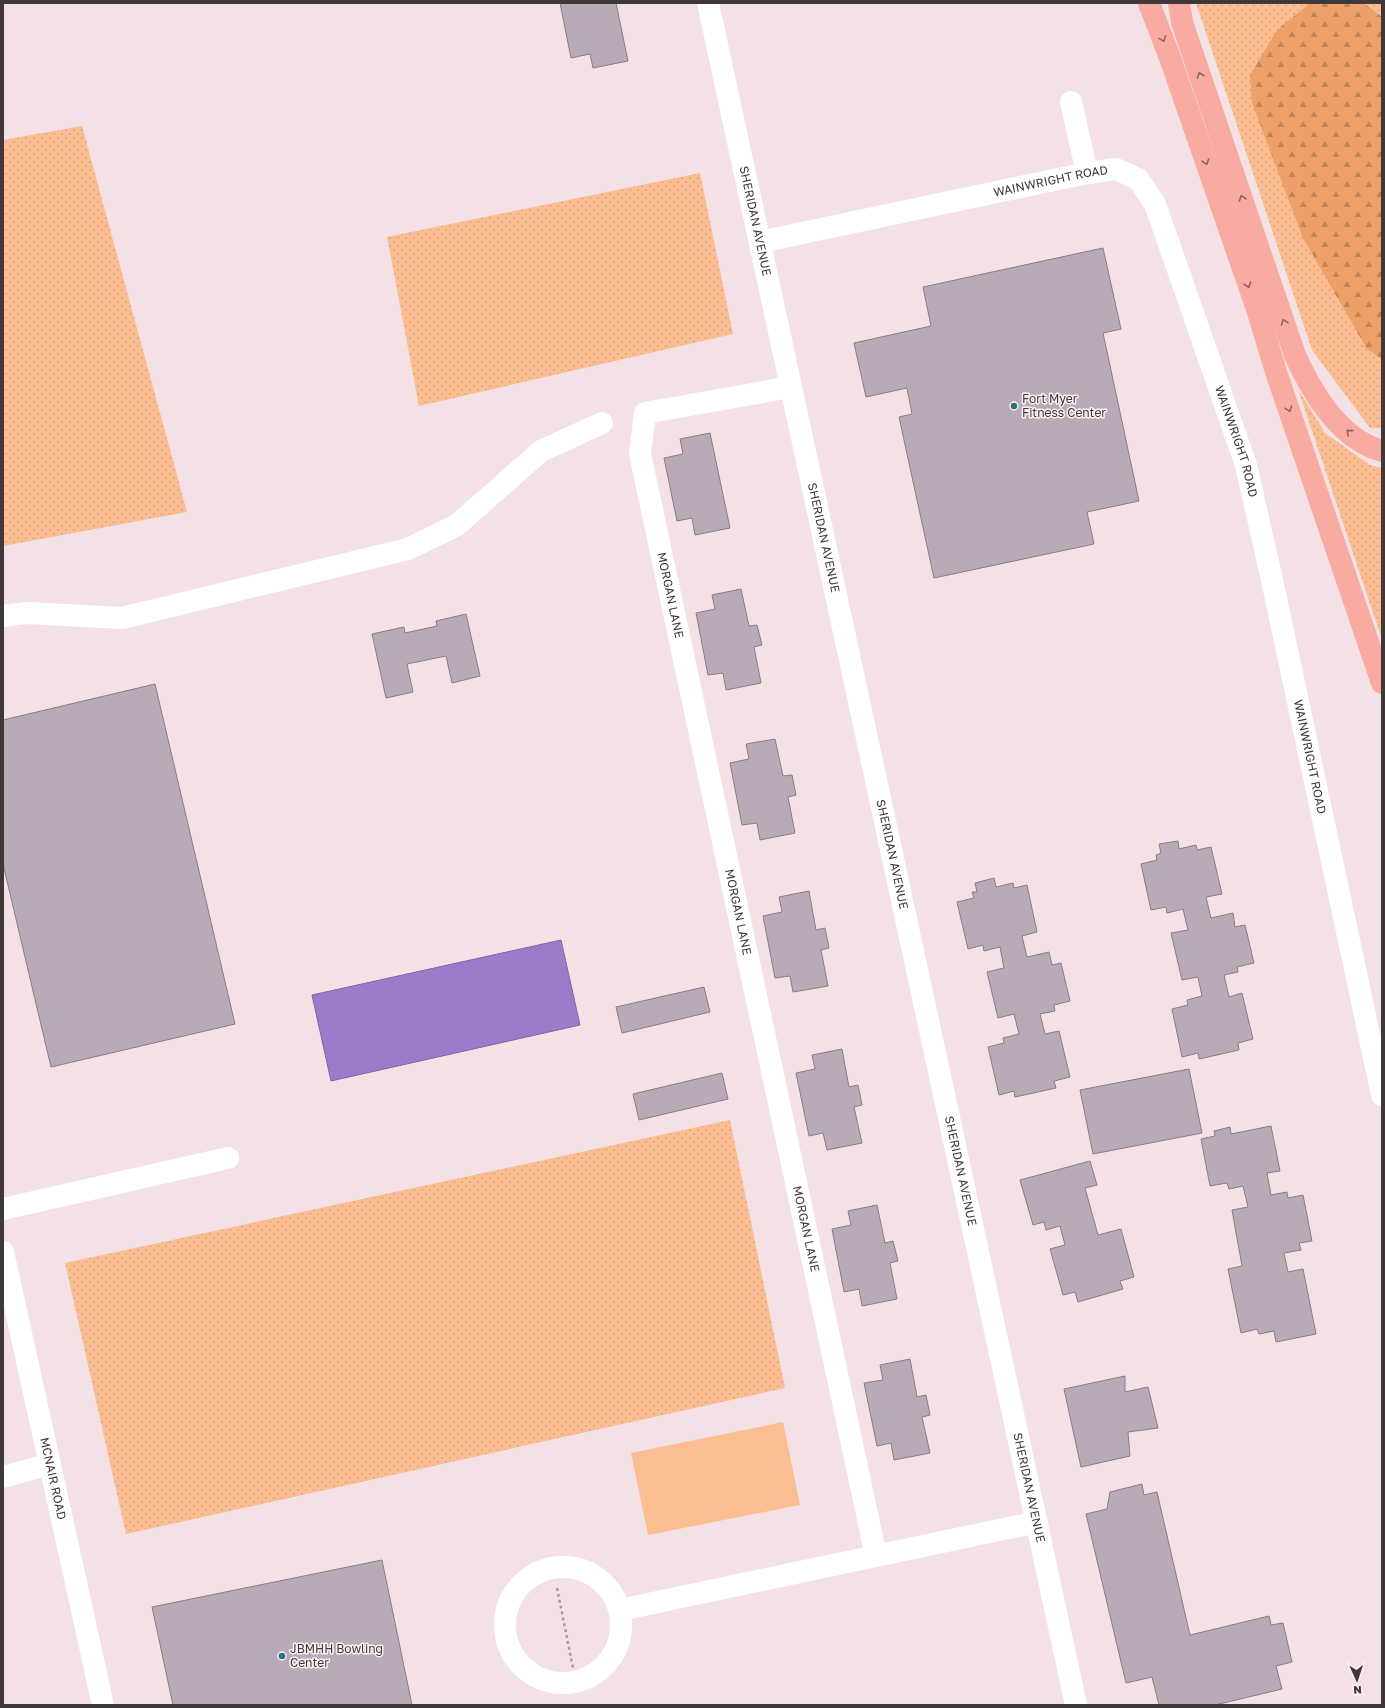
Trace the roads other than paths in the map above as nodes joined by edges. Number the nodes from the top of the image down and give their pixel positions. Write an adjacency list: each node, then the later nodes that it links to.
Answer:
1 (708, 3): 6 (street, SHERIDAN AVENUE)
2 (1149, 3): 11 (highway, one-way to 11)
3 (1179, 3): 9 (highway, one-way to 3)
4 (1072, 102): 5 (street)
5 (1086, 173): 6 (street, WAINWRIGHT ROAD); 12 (street, WAINWRIGHT ROAD)
6 (760, 242): 7 (street, SHERIDAN AVENUE)
7 (791, 387): 19 (street, SHERIDAN AVENUE); 20 (street, MORGAN LANE)
8 (602, 423): 10 (street)
9 (1382, 451)
10 (3, 616)
11 (1382, 683)
12 (1382, 1095)
13 (228, 1158): 14 (street)
14 (3, 1209)
15 (3, 1252): 16 (street, MCNAIR ROAD)
16 (9, 1307): 17 (street, MCNAIR ROAD)
17 (50, 1464): 18 (street); 22 (street, MCNAIR ROAD)
18 (3, 1477)
19 (1037, 1522): 20 (street); 23 (street, SHERIDAN AVENUE)
20 (876, 1556): 21 (street)
21 (620, 1610): 21 (street)
22 (103, 1705)
23 (1076, 1705)

